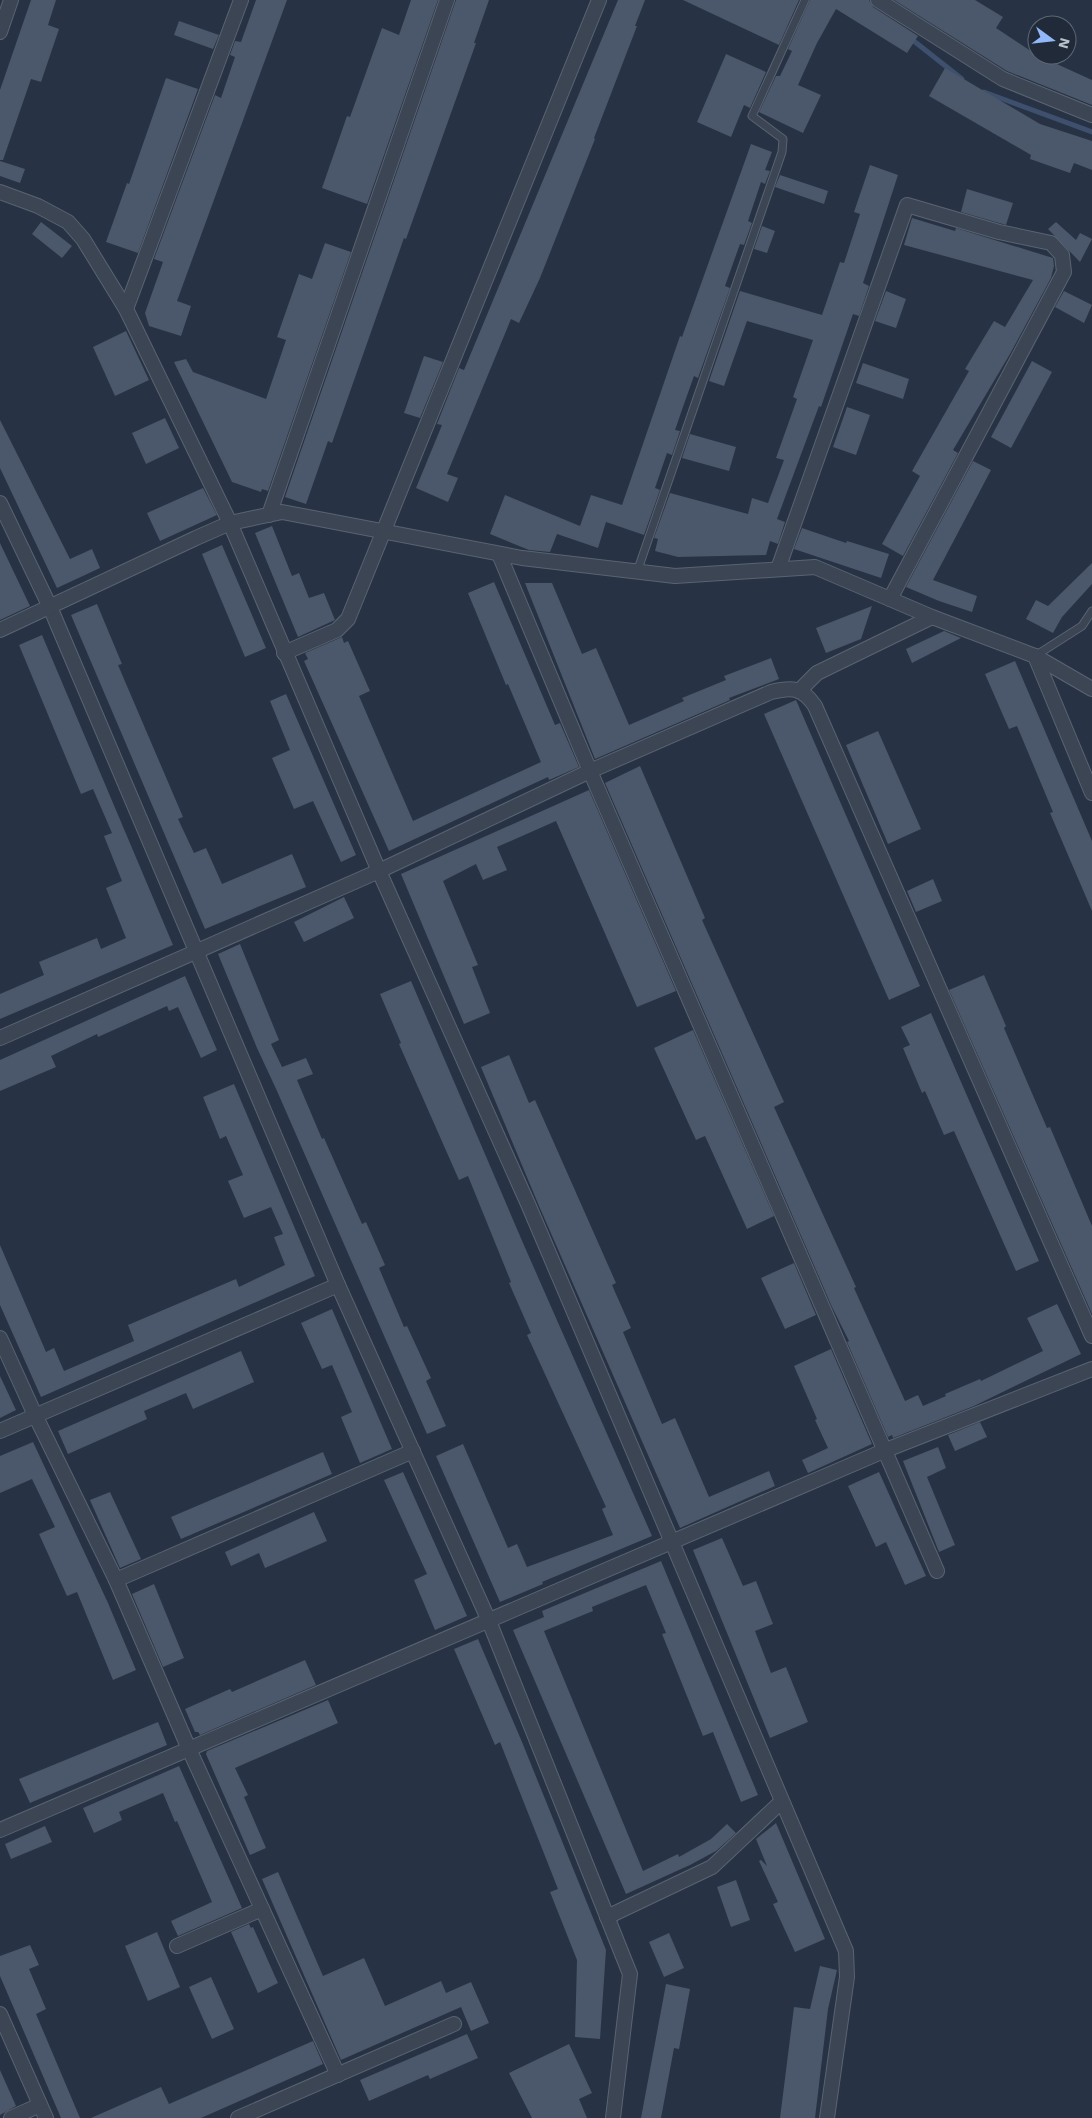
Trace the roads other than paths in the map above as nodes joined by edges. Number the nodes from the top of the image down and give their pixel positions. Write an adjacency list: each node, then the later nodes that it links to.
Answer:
1 (11, 0): 7 (street)
2 (240, 0): 10 (street)
3 (447, 0): 12 (street)
4 (599, 0): 14 (street)
5 (805, 0): 17 (lane)
6 (878, 0): 8 (street)
7 (0, 32)
8 (1092, 115)
9 (0, 192): 10 (street)
10 (126, 308): 13 (street)
11 (0, 503): 19 (street)
12 (269, 515): 13 (street); 14 (street)
13 (230, 524): 19 (street); 23 (street)
14 (384, 532): 15 (street); 23 (street)
15 (499, 554): 17 (street); 27 (street)
16 (778, 569): 17 (street); 18 (street); 18 (street)
17 (637, 572)
18 (890, 598): 21 (street)
19 (50, 607): 22 (street); 30 (street)
20 (1092, 610): 24 (lane)
21 (932, 617): 24 (street); 26 (street)
22 (0, 630)
23 (284, 653): 29 (street)
24 (1036, 656): 25 (street); 28 (street)
25 (1092, 689)
26 (799, 691): 27 (street); 33 (street)
27 (590, 771): 29 (street); 38 (street)
28 (1092, 793)
29 (379, 871): 30 (street); 40 (street)
30 (198, 952): 31 (street); 32 (street)
31 (0, 1038)
32 (338, 1285): 36 (street); 39 (street)
33 (1092, 1336)
34 (0, 1338): 36 (street)
35 (1092, 1369): 38 (street)
36 (35, 1415): 37 (street); 42 (street)
37 (0, 1431)
38 (886, 1450): 40 (street); 41 (street)
39 (412, 1451): 42 (street); 43 (street)
40 (672, 1543): 43 (street); 45 (street)
41 (937, 1570)
42 (116, 1580): 44 (street)
43 (488, 1621): 44 (street); 48 (street)
44 (190, 1750): 46 (street); 47 (street)
45 (782, 1802): 48 (street); 58 (street)
46 (0, 1830)
47 (262, 1909): 49 (street); 52 (street)
48 (607, 1916): 57 (street)
49 (177, 1946)
50 (0, 2014): 53 (street)
51 (454, 2024): 52 (street)
52 (338, 2075): 56 (street)
53 (40, 2105): 54 (street); 55 (street)
54 (11, 2118)
55 (46, 2118)
56 (238, 2118)
57 (613, 2118)
58 (827, 2118)

